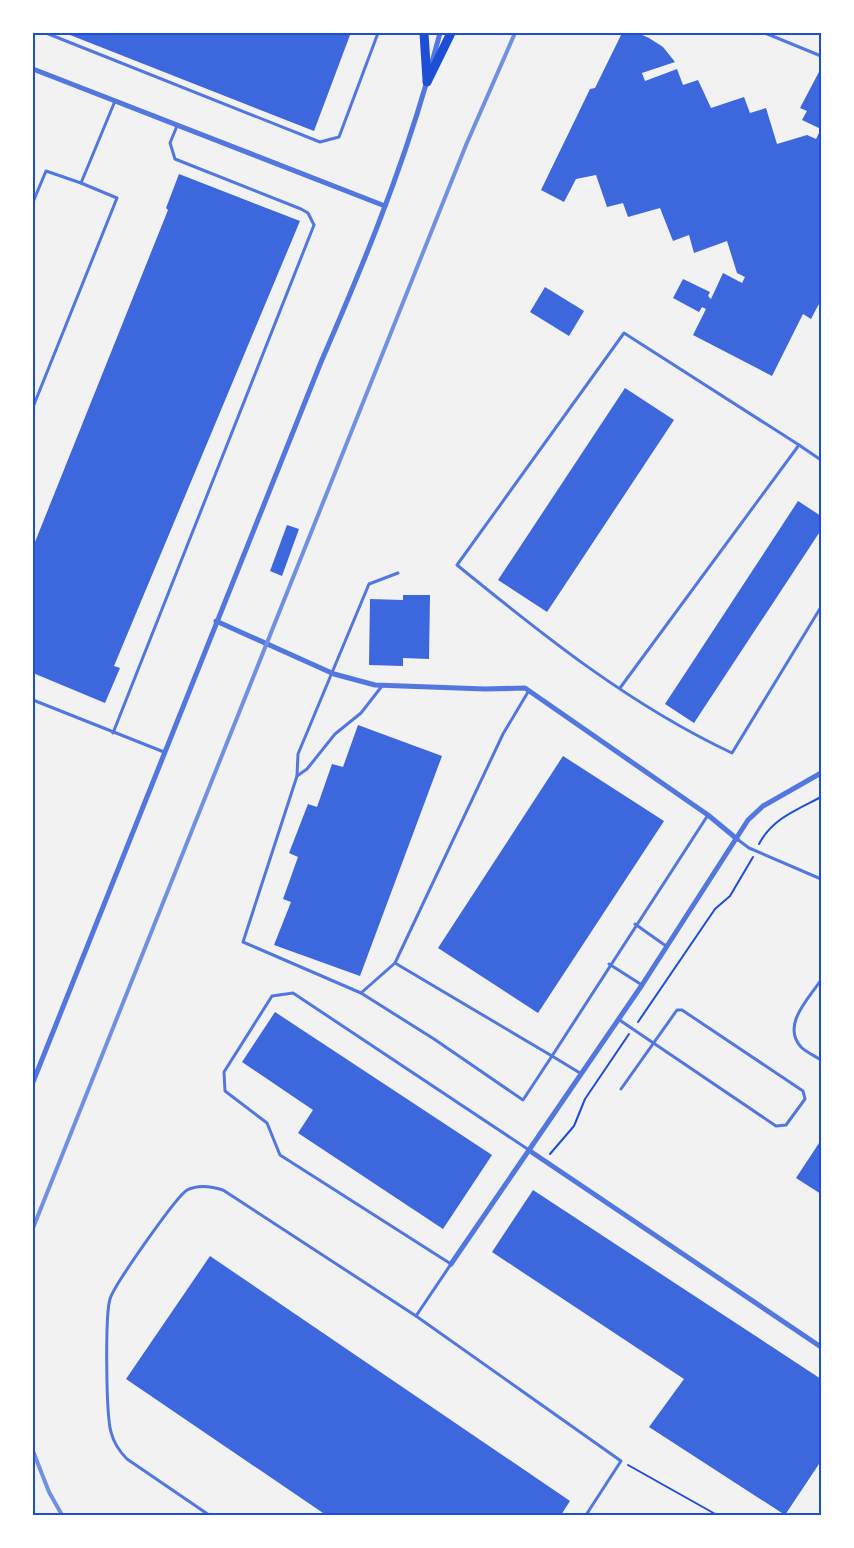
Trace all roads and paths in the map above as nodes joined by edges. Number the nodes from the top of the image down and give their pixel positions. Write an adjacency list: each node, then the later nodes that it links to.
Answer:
1 (46, 33): 2 (lane)
2 (378, 33)
3 (424, 33): 9 (highway)
4 (440, 33): 9 (street)
5 (451, 33): 9 (highway)
6 (765, 33): 7 (lane)
7 (821, 56)
8 (33, 69): 10 (street)
9 (427, 82): 14 (street)
10 (115, 101): 11 (street); 12 (lane)
11 (177, 126): 14 (street); 26 (lane)
12 (81, 183): 13 (lane); 15 (lane)
13 (33, 202)
14 (386, 206): 20 (street)
15 (33, 407)
16 (799, 445): 17 (lane); 23 (lane); 23 (lane)
17 (821, 460)
18 (398, 573): 21 (lane)
19 (821, 608): 23 (lane)
20 (216, 621): 21 (street); 27 (street)
21 (330, 672): 22 (street); 29 (lane)
22 (383, 685): 24 (street); 29 (lane)
23 (620, 688)
24 (528, 691): 31 (street); 38 (lane)
25 (33, 700): 26 (lane)
26 (113, 733): 27 (lane)
27 (164, 752): 49 (street)
28 (821, 773): 33 (street)
29 (297, 776): 42 (lane)
30 (821, 797): 32 (path)
31 (708, 815): 33 (street); 36 (lane)
32 (763, 838)
33 (737, 839): 35 (lane); 37 (street)
34 (746, 869): 44 (path)
35 (821, 879)
36 (636, 924): 37 (lane); 39 (lane)
37 (667, 947): 41 (street)
38 (394, 963): 42 (lane); 46 (lane)
39 (609, 964): 41 (lane); 46 (lane)
40 (821, 980): 47 (lane)
41 (642, 985): 43 (street)
42 (361, 993): 46 (lane)
43 (618, 1019): 44 (lane); 48 (street)
44 (633, 1029): 45 (lane); 52 (path)
45 (653, 1042): 45 (lane); 50 (lane)
46 (552, 1056): 48 (lane)
47 (821, 1060)
48 (582, 1074): 51 (street)
49 (33, 1082)
50 (621, 1089)
51 (530, 1151): 52 (street); 53 (street); 53 (lane)
52 (544, 1160): 55 (street)
53 (451, 1264): 54 (lane)
54 (416, 1316): 56 (lane); 57 (lane)
55 (821, 1347)
56 (621, 1461): 58 (lane); 59 (path)
57 (209, 1515)
58 (586, 1515)
59 (717, 1515)

